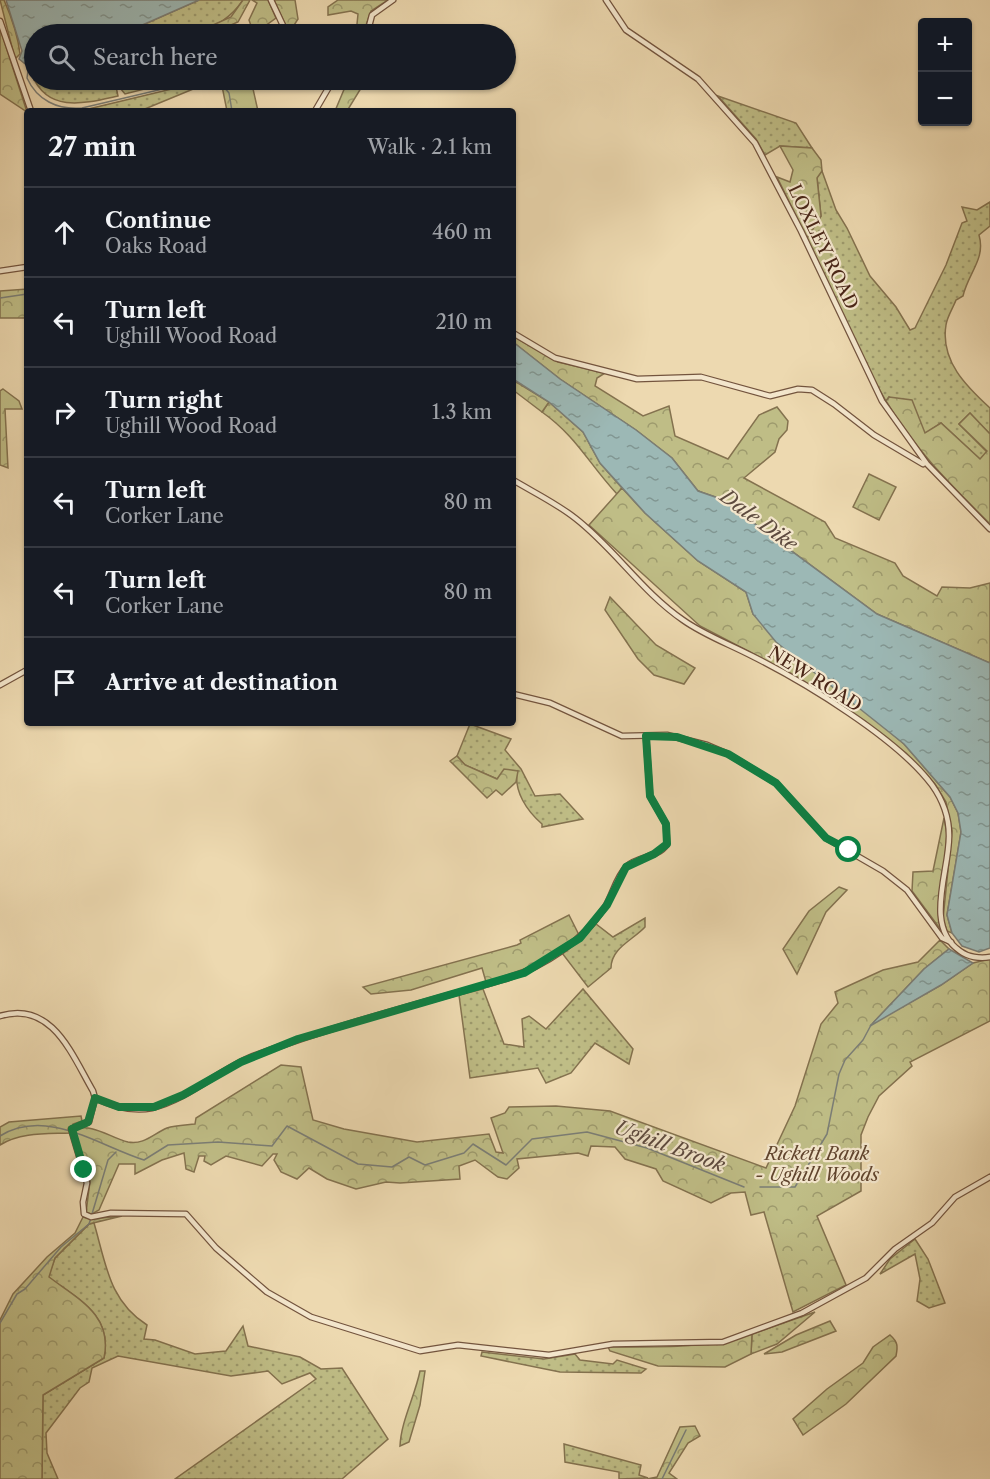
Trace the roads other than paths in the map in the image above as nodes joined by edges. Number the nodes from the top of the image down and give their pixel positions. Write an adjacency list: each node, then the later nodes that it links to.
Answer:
1 (271, 0): 5 (street)
2 (393, 0): 6 (street)
3 (606, 0): 13 (street, LOXLEY ROAD)
4 (0, 21): 8 (street)
5 (282, 24)
6 (370, 24)
7 (327, 90): 9 (street)
8 (30, 108)
9 (317, 108)
10 (24, 267): 11 (street)
11 (0, 271)
12 (516, 335): 13 (street)
13 (927, 464): 15 (street, LOXLEY ROAD)
14 (516, 482): 20 (street, NEW ROAD)
15 (990, 529)
16 (24, 672): 17 (street)
17 (0, 685)
18 (516, 695): 19 (street)
19 (646, 736): 20 (street); 23 (street)
20 (951, 942): 21 (street)
21 (990, 957)
22 (0, 1016): 23 (street)
23 (95, 1098): 24 (street)
24 (990, 1177)

